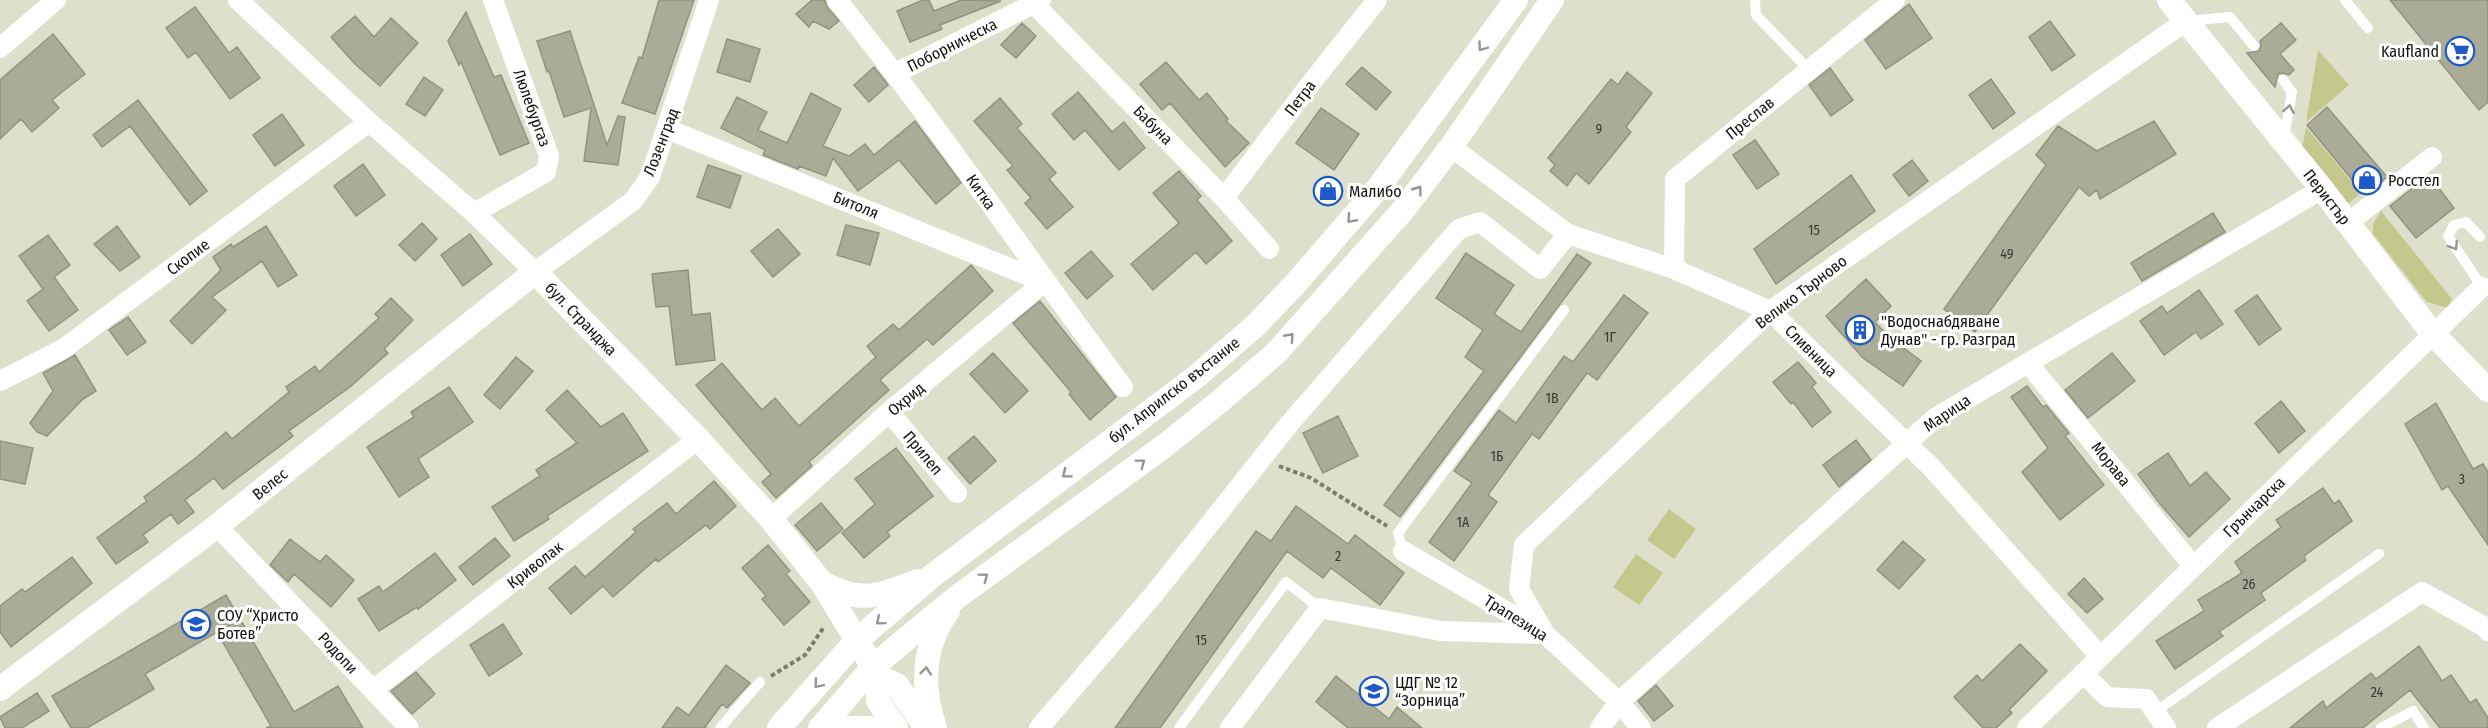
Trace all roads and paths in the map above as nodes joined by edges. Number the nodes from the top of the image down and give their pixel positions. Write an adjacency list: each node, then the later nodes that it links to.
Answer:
1 (56, 0): 17 (street)
2 (238, 0): 21 (street, бул. Странджа)
3 (493, 0): 28 (street, Люлебургаз)
4 (709, 0): 22 (street, Лозенград)
5 (837, 0): 19 (street, Китка)
6 (1377, 0): 27 (street, Петра)
7 (1516, 0): 54 (street, бул. Априлско въстание, one-way to 54)
8 (1552, 0): 24 (street)
9 (1755, 0): 18 (lane)
10 (1896, 0): 18 (street, Преслав)
11 (2169, 0): 14 (street, Перистър)
12 (2345, 0): 15 (lane)
13 (1037, 2): 19 (street, Поборническа); 27 (street, Бабуна)
14 (2186, 21): 16 (lane); 23 (street, Перистър); 38 (street, Велико Търново)
15 (2368, 28)
16 (2254, 46)
17 (0, 48)
18 (1809, 70): 33 (street, Преслав)
19 (896, 73): 35 (street, Китка)
20 (2283, 80): 23 (lane, one-way to 20)
21 (369, 122): 28 (street, бул. Странджа); 41 (street, Скопие)
22 (668, 129): 34 (street, Лозенград); 35 (street, Битоля)
23 (2283, 142): 26 (street, Перистър)
24 (1451, 147): 30 (street, Сливница); 56 (street, one-way to 24)
25 (2432, 157): 29 (street)
26 (2322, 189): 29 (street, Перистър); 40 (street, Марица)
27 (1224, 198): 32 (street, Бабуна)
28 (474, 213): 34 (street, бул. Странджа)
29 (2348, 223): 39 (street, Перистър)
30 (1568, 234): 33 (street, Сливница); 47 (street)
31 (2480, 237): 36 (lane, one-way to 36)
32 (1269, 249)
33 (1674, 269): 38 (street, Сливница)
34 (535, 272): 45 (street, бул. Странджа); 50 (street, Велес)
35 (1044, 282): 42 (street, Китка); 44 (street, Охрид)
36 (2485, 284): 39 (street, Грънчарска)
37 (1564, 310): 51 (lane)
38 (1770, 311): 46 (street, Сливница); 59 (street, Велико Търново)
39 (2432, 333): 43 (street, Перистър); 53 (street, Грънчарска)
40 (2028, 363): 46 (street, Марица); 53 (street, Морава)
41 (0, 381)
42 (1122, 387)
43 (2488, 390)
44 (889, 412): 48 (street, Прилеп); 49 (street, Охрид)
45 (698, 439): 49 (street, бул. Странджа); 67 (street, Криволак)
46 (1905, 444): 62 (street, Сливница); 68 (street, Марица)
47 (1261, 460): 51 (path); 79 (street)
48 (957, 494)
49 (771, 519): 55 (street, бул. Странджа)
50 (218, 525): 66 (street, Велес); 67 (street, Родопи)
51 (1400, 542): 59 (street, Трапезица)
52 (2379, 555): 69 (lane)
53 (2193, 566): 62 (street, Грънчарска)
54 (932, 576): 55 (street); 60 (street, бул. Априлско въстание, one-way to 60)
55 (822, 583): 60 (street, бул. Странджа)
56 (957, 597): 63 (street); 78 (street, one-way to 56)
57 (1320, 608): 59 (street); 80 (lane); 81 (street)
58 (2488, 631): 85 (street)
59 (1545, 634): 68 (street, Трапезица)
60 (856, 640): 63 (street, бул. Странджа); 72 (street, бул. Априлско въстание, one-way to 72)
61 (806, 655): 65 (path)
62 (2100, 656): 64 (street, Грънчарска)
63 (876, 672): 73 (street); 76 (street, бул. Странджа); 77 (street, бул. Странджа)
64 (2083, 673): 69 (street); 84 (street, Грънчарска)
65 (760, 682): 71 (lane)
66 (0, 688)
67 (373, 690): 70 (street, Родопи)
68 (1619, 702): 82 (street, Марица); 83 (street, Трапезица)
69 (2161, 720)
70 (409, 728)
71 (720, 728)
72 (779, 728)
73 (820, 728)
74 (848, 728): 75 (street)
75 (871, 728)
76 (896, 728)
77 (926, 728)
78 (934, 728)
79 (1039, 728)
80 (1179, 728)
81 (1230, 728)
82 (1600, 728)
83 (1641, 728)
84 (2027, 728)
85 (2217, 728)
86 (2381, 728): 87 (lane)
87 (2424, 728)

